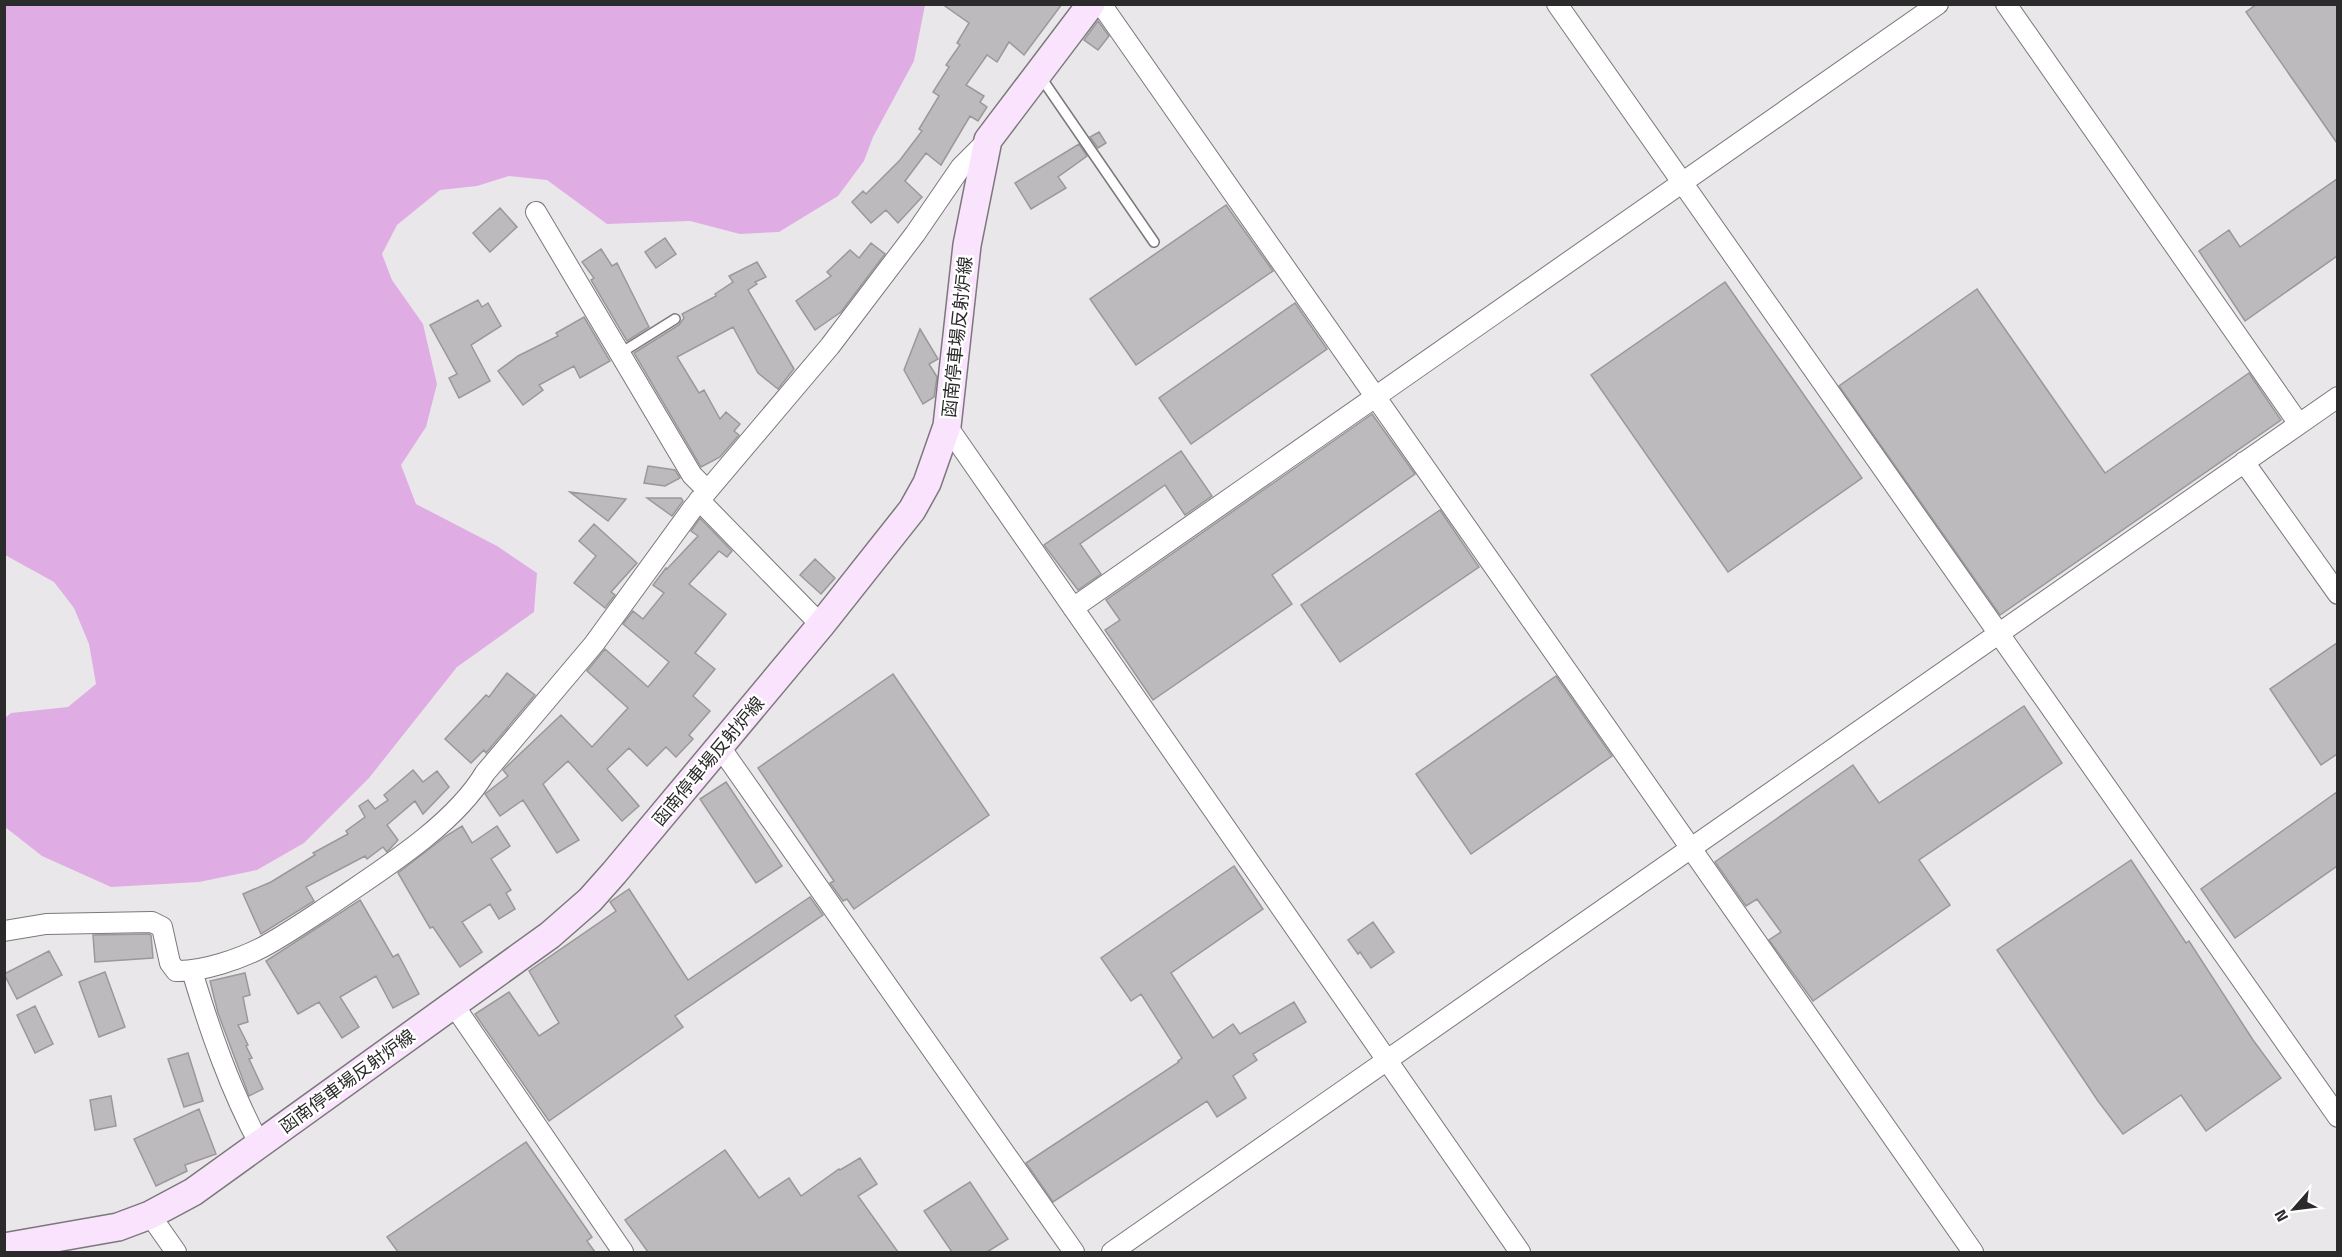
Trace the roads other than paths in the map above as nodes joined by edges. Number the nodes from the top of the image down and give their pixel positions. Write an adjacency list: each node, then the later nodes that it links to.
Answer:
1 (1091, 4): 6 (main road, 函南停車場反射炉線)
2 (1101, 4): 14 (street)
3 (1557, 4): 8 (street)
4 (1938, 4): 8 (street)
5 (2006, 4): 15 (street)
6 (1038, 74): 7 (main road, 函南停車場反射炉線); 10 (lane)
7 (988, 140): 16 (main road, 函南停車場反射炉線); 18 (street)
8 (1682, 183): 14 (street); 22 (street)
9 (536, 212): 12 (street)
10 (1154, 242)
11 (675, 319): 12 (lane)
12 (619, 354): 18 (street)
13 (2337, 397): 15 (street)
14 (1376, 398): 20 (street); 24 (street)
15 (2299, 424): 17 (street)
16 (946, 426): 20 (street); 21 (main road, 函南停車場反射炉線)
17 (2244, 462): 19 (street); 22 (street)
18 (703, 495): 21 (street); 26 (street)
19 (2337, 594)
20 (1073, 608): 28 (street)
21 (821, 625): 23 (main road, 函南停車場反射炉線)
22 (1999, 633): 24 (street); 29 (street)
23 (720, 747): 27 (main road, 函南停車場反射炉線); 35 (street)
24 (1692, 848): 28 (street); 38 (street)
25 (4, 931): 26 (street)
26 (192, 971): 30 (street)
27 (453, 1004): 30 (main road, 函南停車場反射炉線); 34 (street)
28 (1387, 1060): 36 (street); 37 (street)
29 (2337, 1117)
30 (260, 1144): 31 (main road, 函南停車場反射炉線)
31 (150, 1215): 32 (main road, 函南停車場反射炉線); 33 (street)
32 (4, 1247)
33 (176, 1252)
34 (623, 1252)
35 (1074, 1252)
36 (1112, 1252)
37 (1520, 1252)
38 (1973, 1252)

